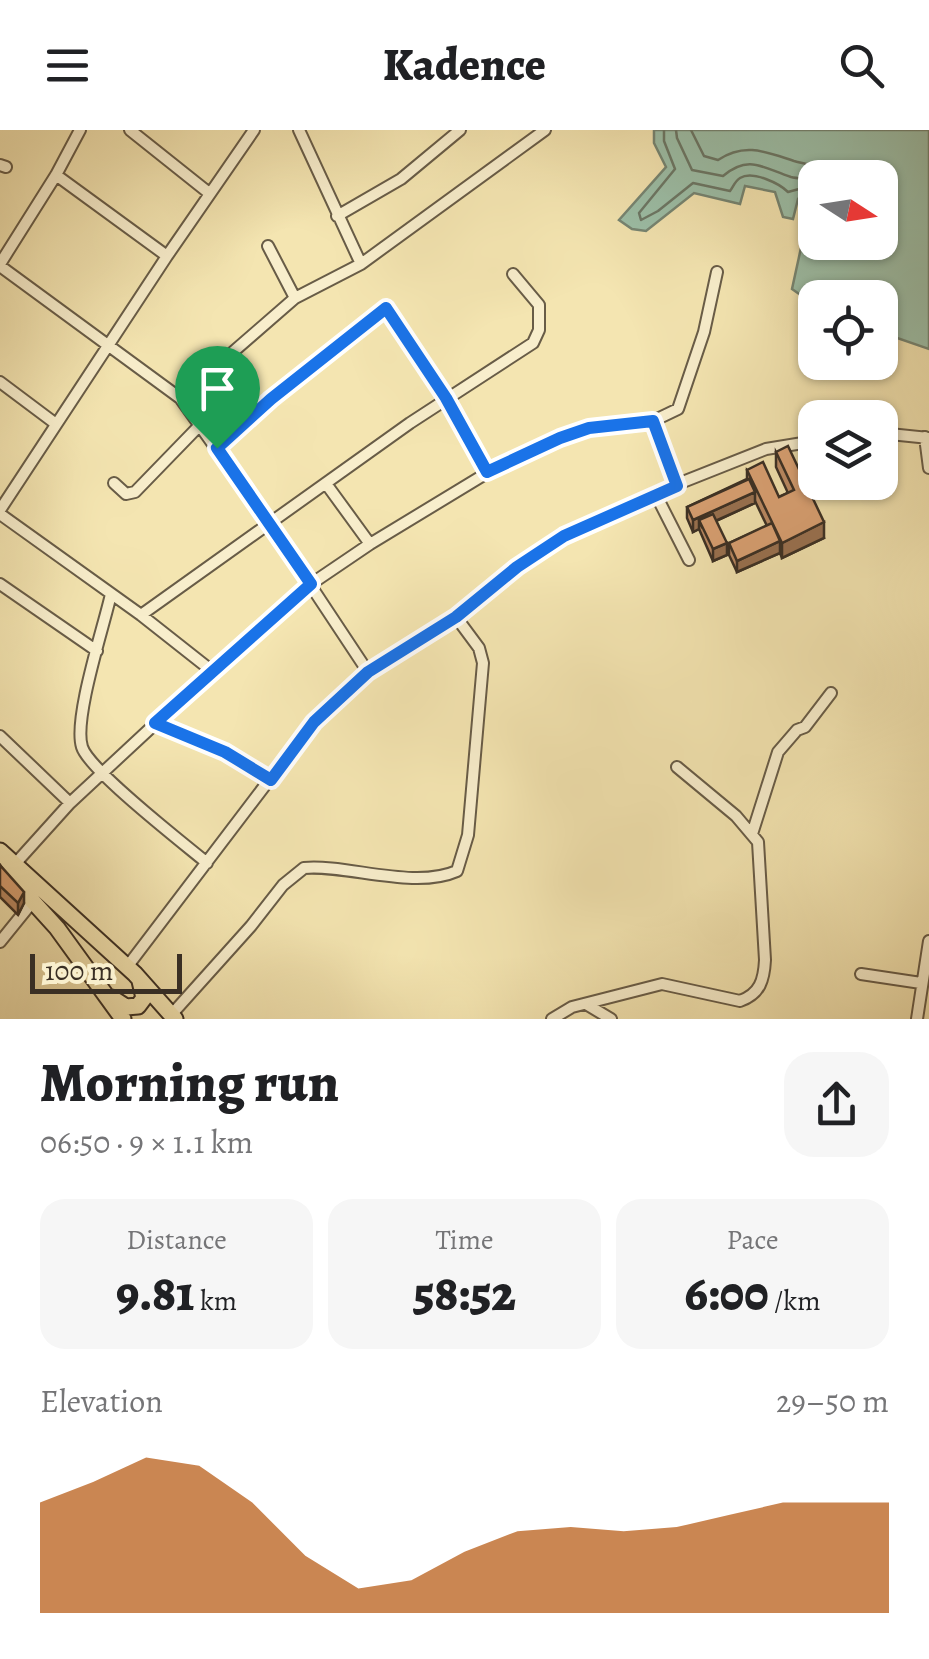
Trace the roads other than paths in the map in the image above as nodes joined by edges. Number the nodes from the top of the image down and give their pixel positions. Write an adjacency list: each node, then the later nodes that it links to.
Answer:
1 (80, 130): 7 (street)
2 (130, 130): 8 (street)
3 (254, 130): 8 (street)
4 (298, 130): 9 (street)
5 (460, 130): 9 (street)
6 (545, 130): 12 (street)
7 (56, 176): 11 (street); 13 (street)
8 (210, 193): 11 (street)
9 (337, 216): 12 (street)
10 (268, 246): 16 (street)
11 (167, 256): 17 (street)
12 (361, 264): 16 (street)
13 (0, 265): 17 (street)
14 (718, 272): 21 (street)
15 (513, 274): 20 (street)
16 (295, 298): 19 (street)
17 (108, 347): 19 (street); 22 (street)
18 (0, 382): 22 (street)
19 (180, 398): 23 (street)
20 (446, 398): 27 (street); 29 (street); 31 (street)
21 (653, 421): 29 (street); 32 (street)
22 (56, 424): 34 (street)
23 (200, 426): 27 (street); 30 (street)
24 (898, 434): 25 (street)
25 (927, 437): 28 (street)
26 (798, 444): 32 (street)
27 (217, 448): 35 (street)
28 (929, 468)
29 (487, 472): 36 (street)
30 (114, 484)
31 (327, 485): 35 (street); 36 (street)
32 (677, 486): 33 (street)
33 (655, 494): 37 (street); 42 (street)
34 (0, 512): 40 (street)
35 (270, 524): 39 (street); 41 (street)
36 (370, 544): 39 (street)
37 (689, 560)
38 (0, 584): 43 (street)
39 (311, 584): 44 (street); 45 (street)
40 (112, 594): 41 (street); 43 (street)
41 (141, 615): 44 (street)
42 (456, 617): 45 (street); 66 (street)
43 (97, 652): 50 (street)
44 (212, 670): 47 (street)
45 (368, 672): 51 (street)
46 (830, 693): 53 (street)
47 (155, 723): 50 (street); 51 (street)
48 (0, 736): 52 (street)
49 (677, 766): 53 (street)
50 (104, 773): 52 (street); 56 (street)
51 (271, 780): 56 (street)
52 (70, 804): 55 (street)
53 (752, 834): 64 (street)
54 (0, 851): 55 (main road)
55 (8, 864): 57 (main road); 60 (main road)
56 (207, 864): 60 (street)
57 (34, 900): 59 (street); 63 (main road)
58 (929, 941): 62 (street)
59 (0, 942)
60 (131, 970): 63 (main road); 66 (main road)
61 (861, 974): 62 (street)
62 (921, 983): 69 (street)
63 (108, 995): 65 (main road)
64 (586, 1004): 67 (street); 68 (street)
65 (117, 1017)
66 (174, 1017)
67 (552, 1019)
68 (611, 1019)
69 (917, 1019)

